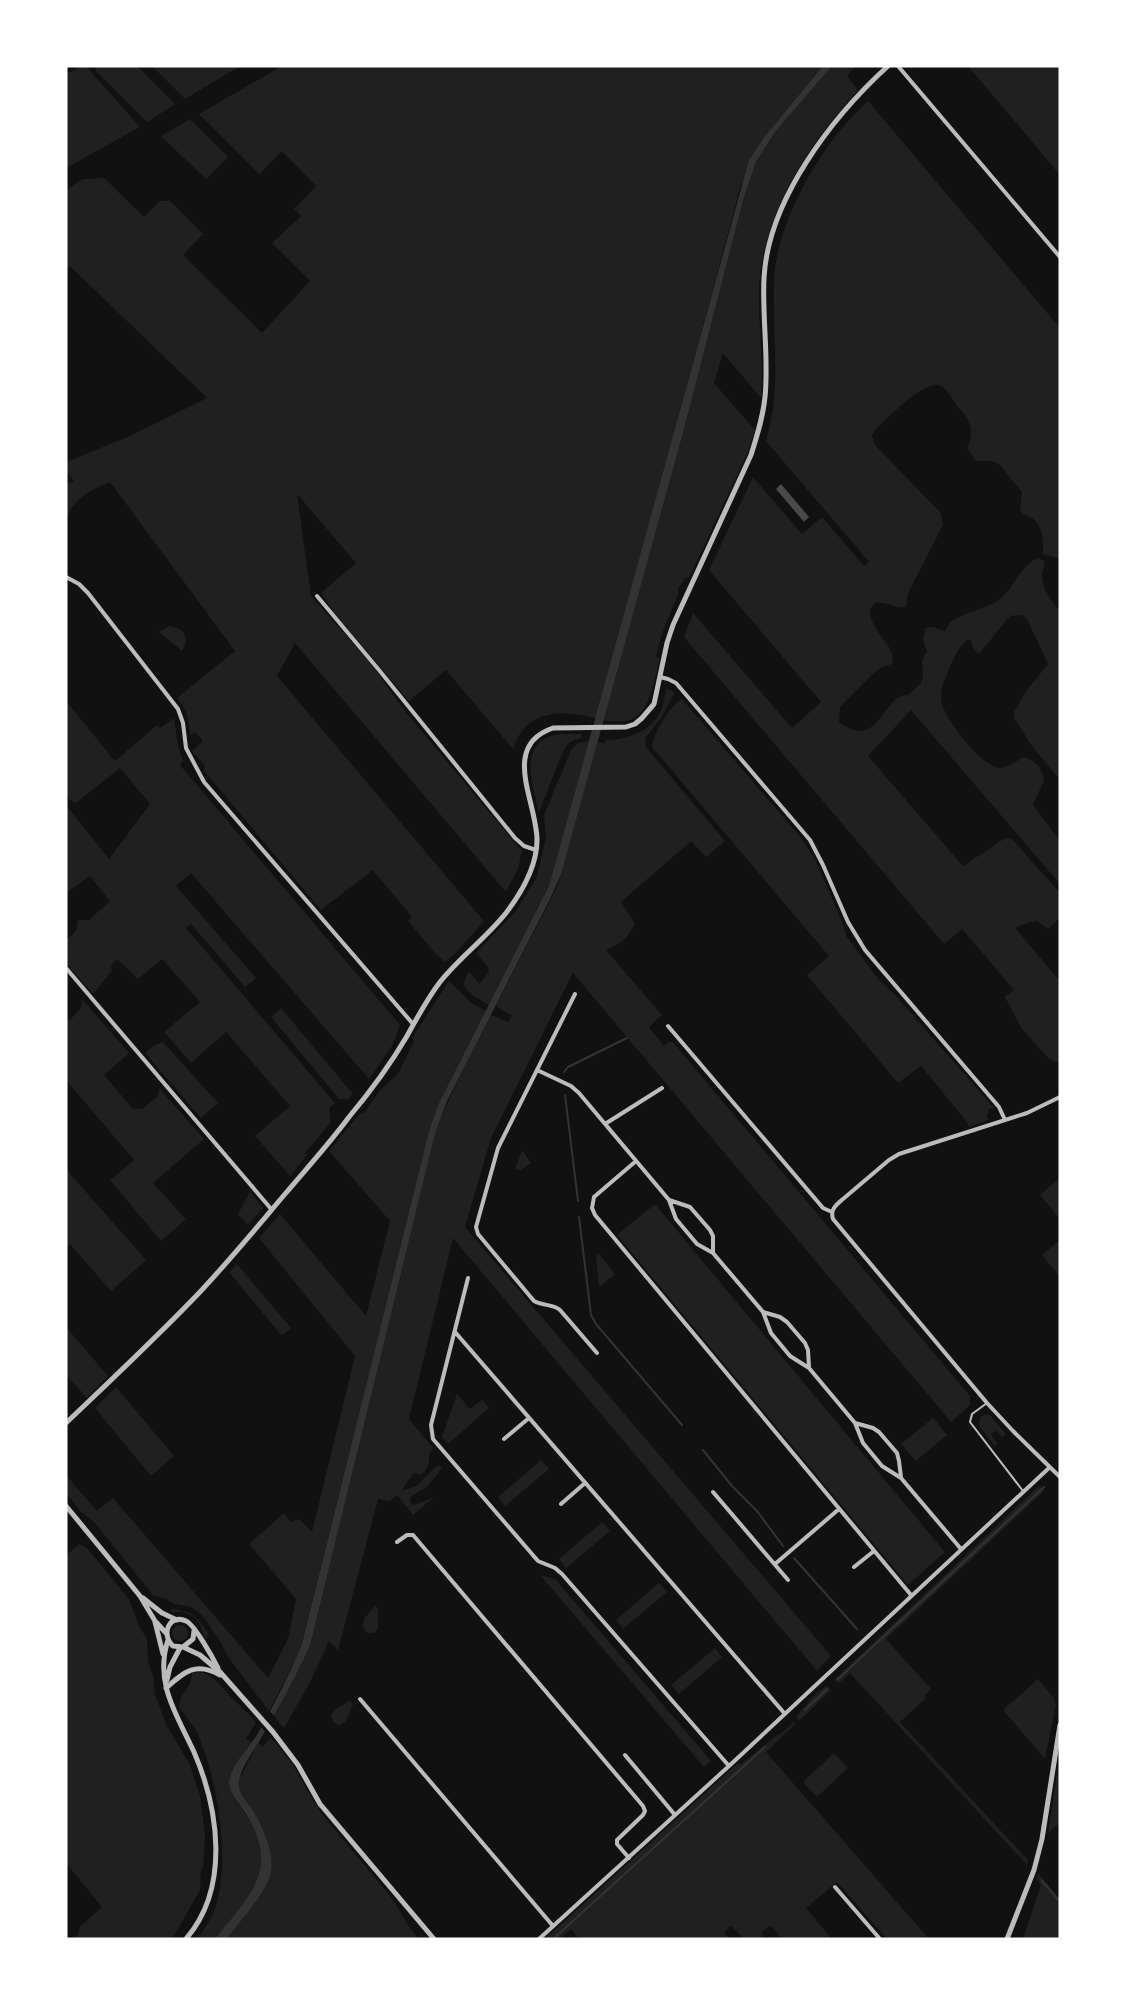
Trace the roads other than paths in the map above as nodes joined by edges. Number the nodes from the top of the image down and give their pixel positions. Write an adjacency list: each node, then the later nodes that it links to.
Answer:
1 (888, 66): 6 (street)
2 (898, 66): 3 (street)
3 (1060, 257)
4 (66, 577): 10 (street)
5 (317, 596): 7 (street)
6 (660, 677): 7 (street); 15 (street)
7 (537, 850): 10 (street)
8 (66, 968): 19 (street)
9 (575, 994): 12 (street)
10 (413, 1024): 19 (street)
11 (668, 1026): 20 (street)
12 (537, 1071): 16 (street); 25 (street)
13 (662, 1088): 16 (street)
14 (1060, 1097): 15 (street)
15 (1005, 1120): 20 (street)
16 (605, 1125): 17 (street)
17 (636, 1161): 18 (street); 40 (street)
18 (669, 1200): 21 (street); 21 (street)
19 (272, 1210): 29 (street)
20 (832, 1212): 27 (street)
21 (713, 1253): 23 (street)
22 (468, 1278): 24 (street)
23 (763, 1312): 26 (street); 26 (street)
24 (454, 1331): 28 (street); 63 (street)
25 (597, 1353)
26 (809, 1368): 30 (street)
27 (987, 1403): 32 (street); 36 (lane)
28 (529, 1418): 31 (street); 35 (street)
29 (66, 1423)
30 (855, 1423): 34 (street); 34 (street)
31 (504, 1439)
32 (1050, 1467): 33 (street); 36 (street)
33 (1060, 1477)
34 (901, 1478): 42 (street)
35 (585, 1483): 38 (street); 60 (street)
36 (1023, 1491): 42 (street)
37 (713, 1492): 44 (street)
38 (561, 1504)
39 (66, 1506): 48 (street)
40 (839, 1509): 43 (street); 44 (street)
41 (397, 1542): 65 (street)
42 (961, 1549): 47 (street)
43 (874, 1551): 45 (street); 47 (street)
44 (775, 1564): 46 (street)
45 (855, 1567)
46 (788, 1580)
47 (911, 1595): 60 (street)
48 (140, 1596): 49 (street); 50 (street)
49 (155, 1620): 52 (street); 55 (street)
50 (177, 1620): 51 (street); 52 (street)
51 (194, 1631): 54 (street); 56 (street)
52 (166, 1632): 53 (street)
53 (168, 1640): 54 (street); 55 (street)
54 (182, 1647): 56 (street); 58 (street)
55 (163, 1656): 58 (street)
56 (220, 1672): 57 (street)
57 (226, 1679): 58 (street); 69 (street)
58 (166, 1685): 68 (street)
59 (360, 1699): 67 (street)
60 (785, 1714): 63 (street)
61 (1060, 1725): 72 (street)
62 (625, 1755): 64 (street)
63 (729, 1766): 64 (street)
64 (675, 1815): 65 (street)
65 (629, 1858): 67 (street)
66 (835, 1887): 71 (street)
67 (553, 1926): 70 (street)
68 (186, 1939)
69 (434, 1939)
70 (539, 1939)
71 (880, 1939)
72 (1007, 1939)

